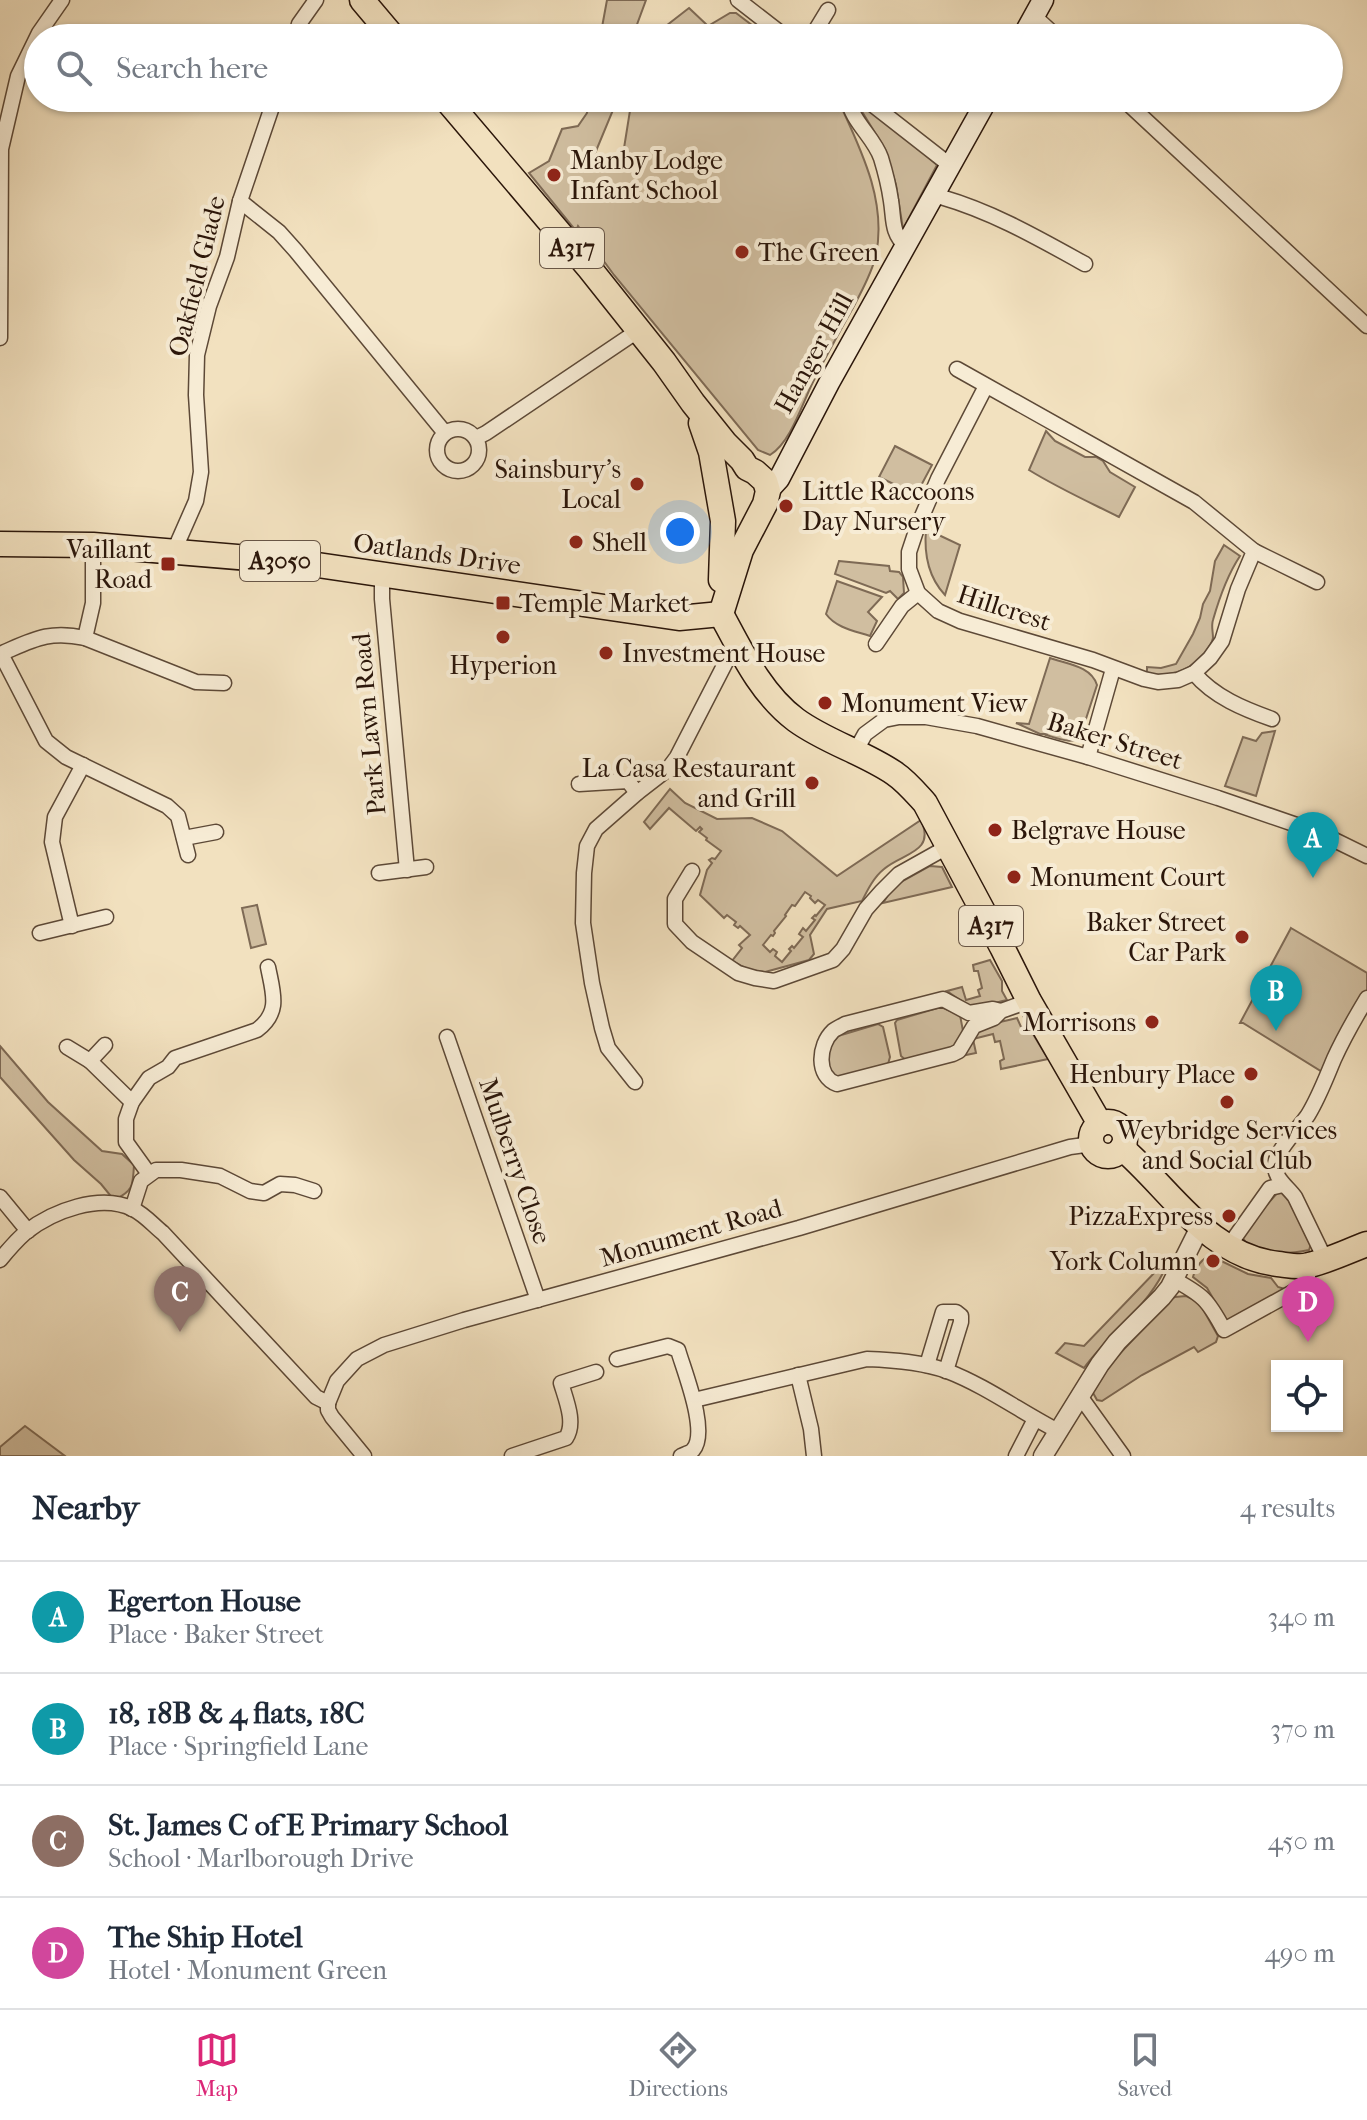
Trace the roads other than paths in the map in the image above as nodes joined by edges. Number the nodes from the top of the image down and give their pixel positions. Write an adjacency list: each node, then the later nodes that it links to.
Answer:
1 (62, 0): 6 (street)
2 (362, 0): 8 (main road)
3 (738, 0): 9 (street)
4 (314, 1): 7 (street)
5 (828, 10): 10 (street)
6 (45, 24)
7 (299, 24)
8 (382, 24)
9 (769, 24)
10 (820, 24)
11 (24, 64): 25 (street)
12 (270, 112): 20 (street, Oakfield Glade)
13 (457, 112): 24 (main road, A317)
14 (853, 112): 21 (street)
15 (882, 112): 18 (street)
16 (980, 112): 18 (main road, Hanger Hill)
17 (1137, 112): 23 (street)
18 (951, 166): 19 (main road, Hanger Hill)
19 (936, 192): 21 (main road, Hanger Hill); 22 (street)
20 (240, 201): 29 (street); 35 (street, Oakfield Glade)
21 (906, 246): 31 (main road, Hanger Hill)
22 (1085, 264)
23 (1367, 326)
24 (639, 330): 28 (main road, A317); 30 (street)
25 (0, 338)
26 (957, 369): 27 (street)
27 (986, 386): 39 (street); 43 (street, Hillcrest)
28 (693, 403): 31 (main road, A317); 32 (main road, A317)
29 (445, 433): 30 (street); 30 (street)
30 (476, 438)
31 (765, 476): 32 (main road); 34 (main road, Hanger Hill)
32 (716, 483): 33 (main road, A317)
33 (721, 511): 34 (main road); 44 (main road, A317)
34 (760, 515): 44 (main road, Hanger Hill)
35 (189, 518): 38 (street, Oakfield Glade); 40 (street)
36 (0, 544): 37 (main road, Oatlands Drive / A3050)
37 (93, 545): 38 (main road, Oatlands Drive / A3050); 45 (street)
38 (174, 551): 40 (main road, Oatlands Drive / A3050)
39 (1254, 551): 42 (street); 50 (street)
40 (201, 554): 41 (main road, Oatlands Drive / A3050)
41 (382, 574): 44 (main road, Oatlands Drive / A3050); 64 (street, Park Lawn Road)
42 (1317, 582)
43 (918, 593): 46 (street); 49 (street, Hillcrest)
44 (721, 614): 47 (main road, A317)
45 (85, 638): 48 (street); 51 (street)
46 (876, 644)
47 (739, 647): 53 (main road, A317); 57 (street)
48 (0, 654): 55 (street)
49 (1113, 669): 50 (street, Hillcrest); 54 (street)
50 (1194, 673): 52 (street)
51 (224, 683)
52 (1272, 719)
53 (855, 752): 54 (street, Baker Street); 60 (main road, A317)
54 (1088, 757): 61 (street, Baker Street)
55 (83, 765): 59 (street); 68 (street)
56 (579, 784): 57 (street)
57 (637, 793): 78 (street)
58 (216, 832): 59 (street)
59 (184, 838): 62 (street)
60 (949, 846): 65 (street); 72 (main road, A317)
61 (1365, 850)
62 (188, 855)
63 (426, 867): 64 (street)
64 (407, 870): 66 (street)
65 (692, 871)
66 (379, 873)
67 (106, 917): 68 (street)
68 (72, 926): 69 (street)
69 (40, 933)
70 (268, 967): 79 (street)
71 (1367, 998): 82 (street)
72 (1029, 1001): 73 (street); 80 (main road, A317)
73 (1001, 1011): 73 (street)
74 (447, 1037): 93 (street, Mulberry Close)
75 (105, 1045): 77 (street)
76 (67, 1047): 77 (street)
77 (90, 1061): 79 (street)
78 (635, 1082)
79 (132, 1102): 81 (street)
80 (1096, 1134): 86 (main road); 93 (street, Monument Road)
81 (149, 1174): 83 (street); 85 (street)
82 (1283, 1185): 89 (street); 91 (street)
83 (314, 1191)
84 (0, 1197): 87 (street)
85 (132, 1209): 87 (street); 101 (street)
86 (1200, 1227): 89 (main road); 92 (street)
87 (28, 1231): 90 (street)
88 (1367, 1244): 91 (main road)
89 (1228, 1247): 91 (main road)
90 (0, 1260)
91 (1316, 1263): 92 (street)
92 (1173, 1279): 99 (street)
93 (538, 1300): 101 (street, Monument Road)
94 (617, 1359): 100 (street)
95 (927, 1365): 96 (street); 96 (street); 98 (street)
96 (946, 1371): 102 (street)
97 (596, 1372): 105 (street)
98 (798, 1375): 100 (street); 107 (street)
99 (1080, 1396): 103 (street); 110 (street)
100 (694, 1400): 106 (street)
101 (328, 1403): 104 (street)
102 (1035, 1419): 103 (street); 108 (street)
103 (1058, 1431): 109 (street)
104 (364, 1456)
105 (512, 1456)
106 (681, 1456)
107 (814, 1456)
108 (1016, 1456)
109 (1043, 1456)
110 (1123, 1456)

